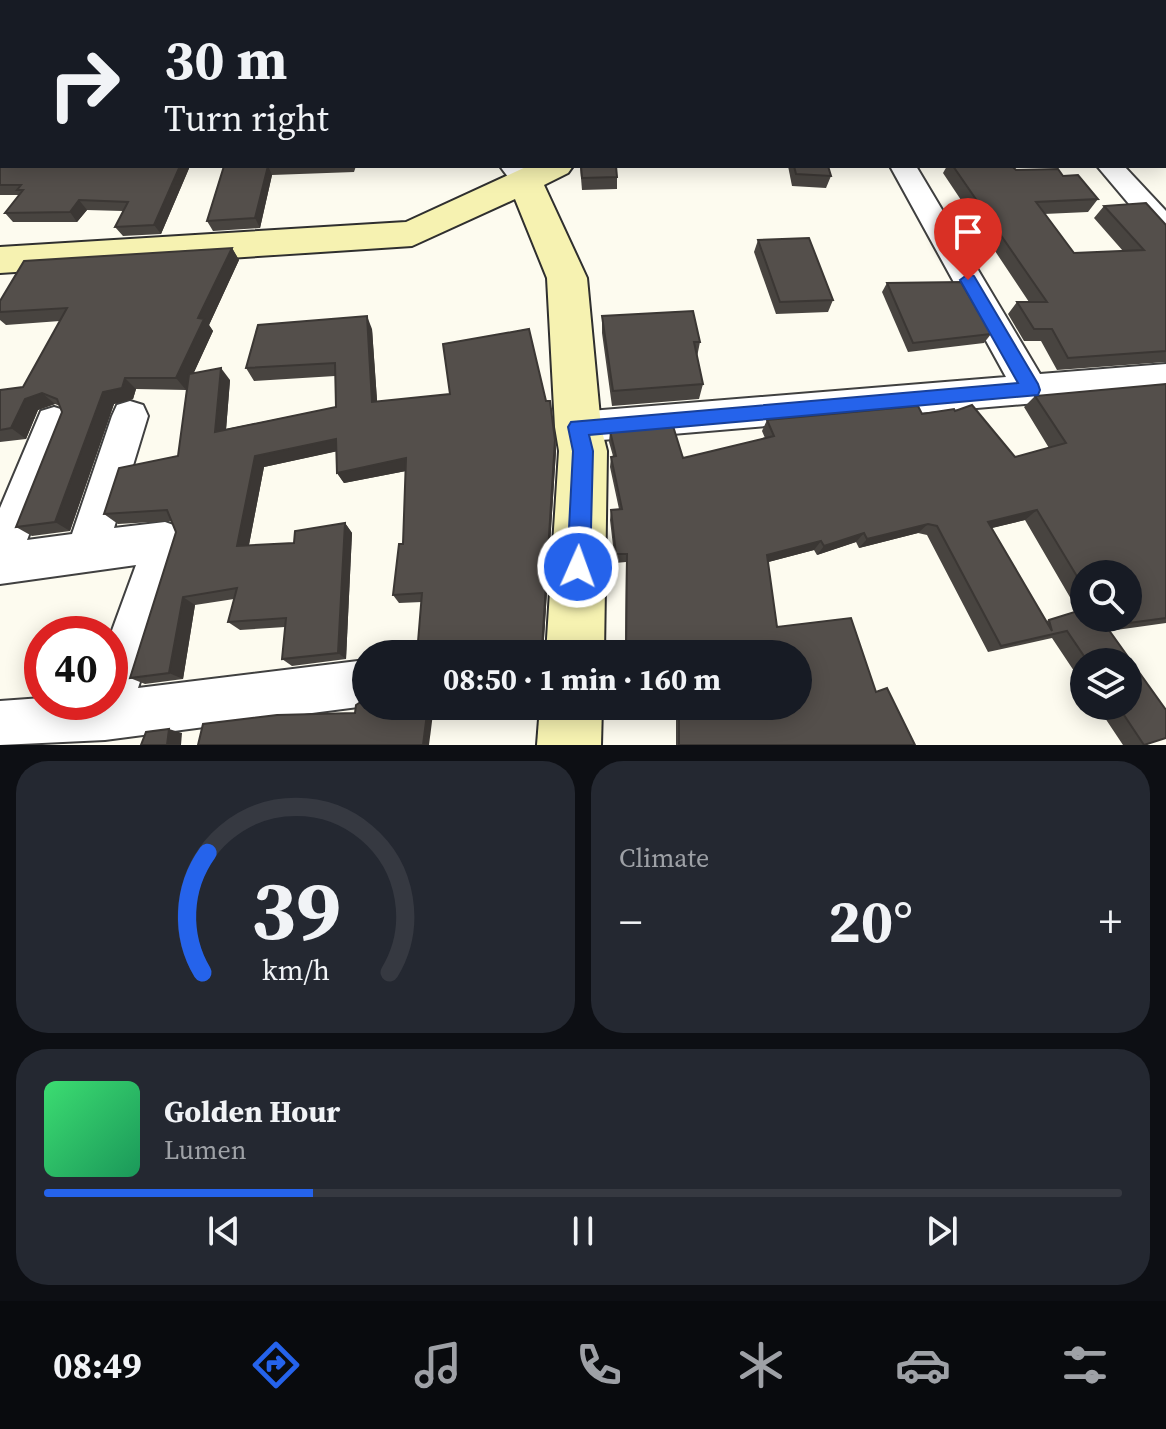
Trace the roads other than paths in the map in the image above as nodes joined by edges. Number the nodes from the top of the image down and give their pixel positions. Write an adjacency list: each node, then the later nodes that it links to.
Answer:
1 (913, 168): 7 (street)
2 (1112, 168): 4 (street)
3 (531, 171): 5 (street); 10 (street)
4 (1166, 229)
5 (0, 260)
6 (1166, 378): 7 (street)
7 (1031, 390): 10 (street)
8 (130, 416): 11 (street)
9 (54, 422): 12 (street)
10 (578, 427): 14 (street)
11 (86, 553): 13 (street); 15 (street)
12 (0, 558)
13 (0, 564)
14 (576, 640)
15 (128, 649)
16 (352, 685): 17 (street)
17 (128, 713)
18 (58, 720): 20 (street)
19 (570, 720): 21 (street)
20 (0, 725)
21 (569, 745)

